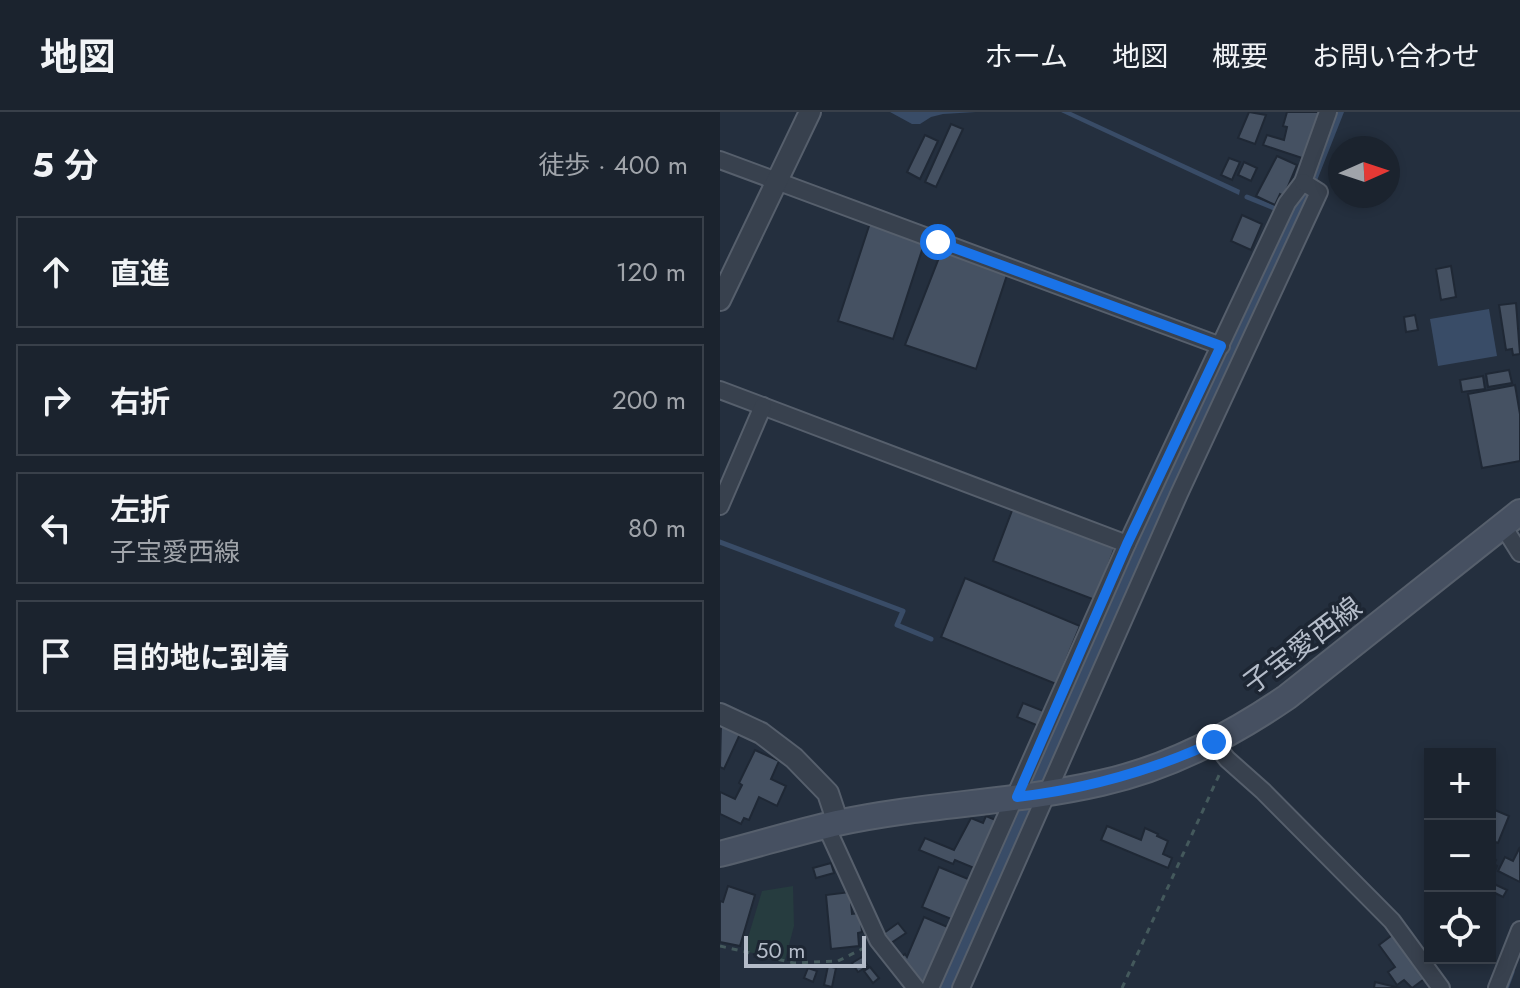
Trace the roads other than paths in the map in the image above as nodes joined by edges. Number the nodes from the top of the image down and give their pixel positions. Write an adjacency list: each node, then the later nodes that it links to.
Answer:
1 (810, 112): 4 (street)
2 (1328, 112): 5 (street)
3 (720, 160): 4 (street)
4 (777, 181): 6 (street); 7 (street)
5 (1308, 184): 7 (street); 16 (street)
6 (720, 300)
7 (1221, 346): 12 (street)
8 (720, 390): 9 (street)
9 (763, 406): 10 (street); 12 (street)
10 (720, 506)
11 (1512, 519): 13 (street); 15 (main road, 子宝愛西線)
12 (1127, 544): 17 (street)
13 (1520, 553)
14 (720, 714): 18 (street)
15 (1220, 751): 16 (main road, 子宝愛西線); 24 (street)
16 (1046, 793): 17 (main road, 子宝愛西線); 23 (street)
17 (1019, 796): 18 (main road, 子宝愛西線); 22 (street)
18 (832, 824): 19 (main road, 子宝愛西線); 21 (street)
19 (720, 854)
20 (1520, 930): 25 (street)
21 (916, 988)
22 (930, 988)
23 (961, 988)
24 (1441, 988)
25 (1497, 988)

